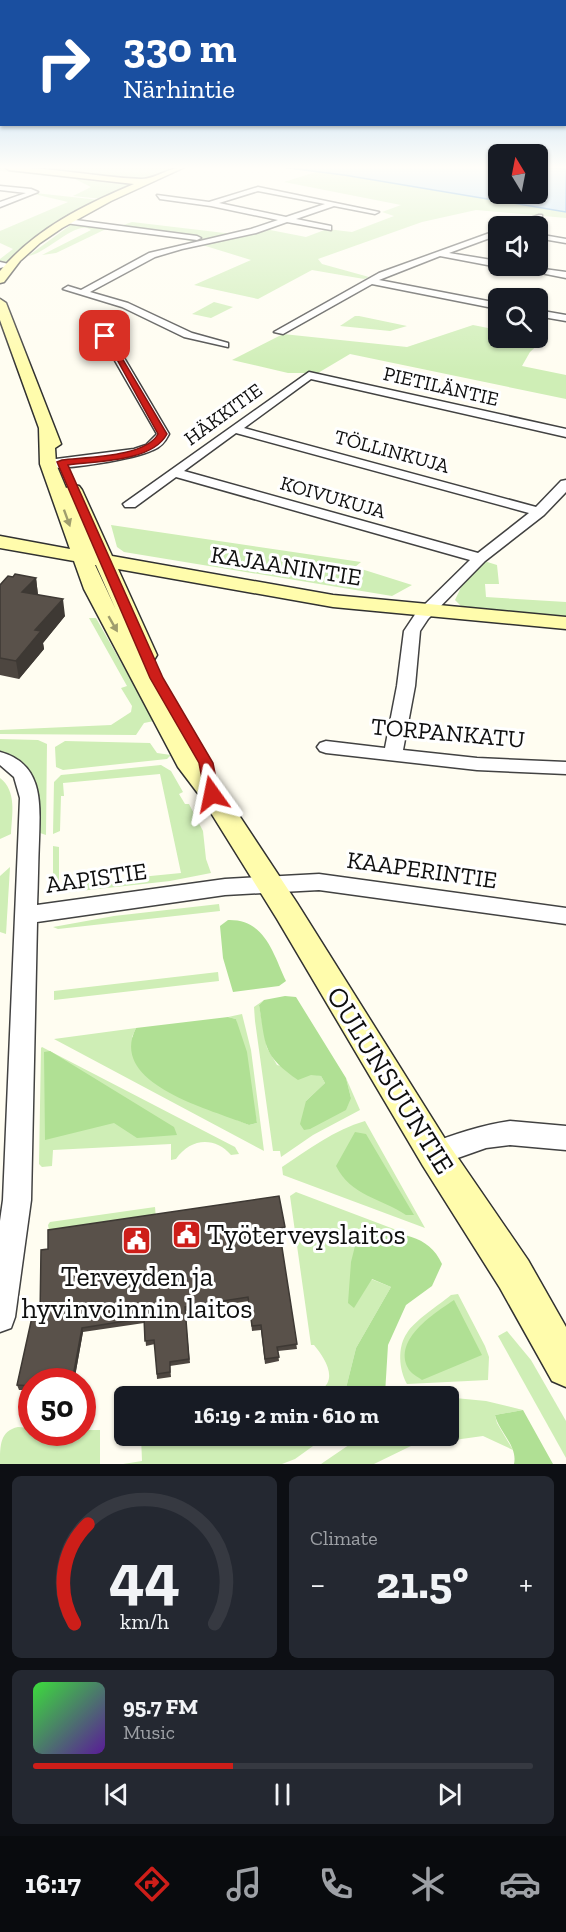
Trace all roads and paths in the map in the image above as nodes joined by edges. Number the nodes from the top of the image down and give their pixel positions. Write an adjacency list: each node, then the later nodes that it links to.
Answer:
1 (44, 235): 10 (main road)
2 (177, 235): 6 (street)
3 (234, 235): 6 (street)
4 (488, 236): 8 (street)
5 (548, 238): 7 (street)
6 (213, 240): 16 (street)
7 (566, 241)
8 (440, 254): 9 (street); 14 (street)
9 (488, 262)
10 (5, 265): 13 (main road)
11 (548, 272): 12 (street)
12 (566, 275)
13 (0, 279)
14 (369, 281): 18 (street); 21 (street)
15 (68, 289): 16 (street)
16 (83, 292): 23 (street)
17 (0, 303): 27 (main road, OULUNSUUNTIE)
18 (488, 304)
19 (548, 315): 20 (street)
20 (566, 318)
21 (279, 332)
22 (95, 333): 27 (street)
23 (224, 345)
24 (309, 375): 25 (street, HÄKKITIE); 26 (street, PIETILÄNTIE)
25 (235, 429): 28 (street, HÄKKITIE); 31 (street, TÖLLINKUJA)
26 (566, 433)
27 (55, 463): 35 (main road, OULUNSUUNTIE)
28 (176, 472): 30 (street, HÄKKITIE); 34 (street, KOIVUKUJA)
29 (566, 484): 31 (street)
30 (130, 504)
31 (539, 512): 34 (street)
32 (0, 542): 35 (main road, KAJAANINTIE)
33 (0, 554): 35 (main road, KAJAANINTIE)
34 (480, 558): 36 (street)
35 (96, 567): 36 (main road, KAJAANINTIE); 42 (main road, OULUNSUUNTIE)
36 (422, 617): 37 (main road, KAJAANINTIE); 39 (street)
37 (566, 624)
38 (326, 747): 39 (street, TORPANKATU)
39 (393, 754): 41 (street, TORPANKATU)
40 (0, 758): 43 (street, AAPISTIE)
41 (566, 768)
42 (271, 886): 43 (street, AAPISTIE); 44 (street, KAAPERINTIE); 46 (main road, OULUNSUUNTIE)
43 (26, 915): 47 (street)
44 (566, 916)
45 (566, 1138): 46 (street)
46 (435, 1154): 48 (main road, OULUNSUUNTIE)
47 (0, 1317)
48 (566, 1367)

